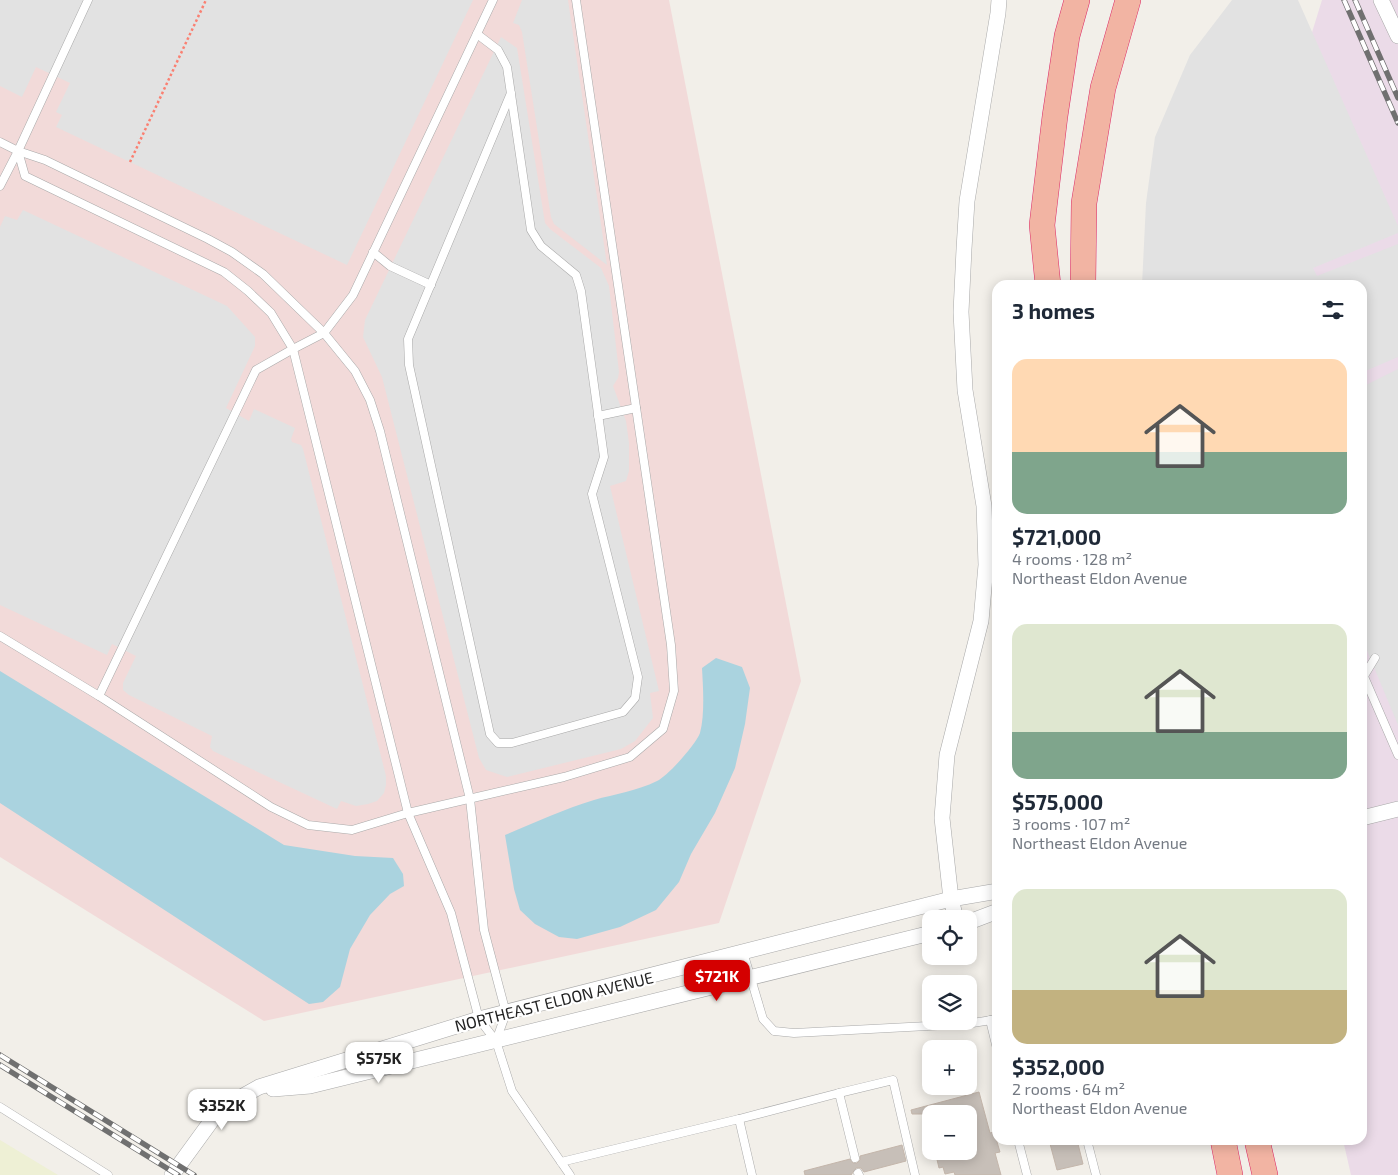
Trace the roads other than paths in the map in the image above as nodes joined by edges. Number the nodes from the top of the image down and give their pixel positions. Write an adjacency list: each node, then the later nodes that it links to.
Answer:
1 (88, 0): 12 (lane)
2 (494, 0): 8 (lane)
3 (576, 0): 20 (lane)
4 (999, 0): 33 (street)
5 (1077, 0): 15 (highway)
6 (1128, 0): 16 (highway)
7 (1381, 0): 9 (street)
8 (477, 34): 10 (lane); 14 (lane)
9 (1398, 36)
10 (511, 93): 17 (lane); 21 (lane)
11 (0, 142): 12 (lane)
12 (18, 151): 13 (lane); 18 (lane); 19 (lane)
13 (0, 186)
14 (373, 252): 17 (lane); 18 (lane)
15 (1048, 280)
16 (1083, 280)
17 (431, 285): 21 (lane)
18 (324, 333): 19 (lane); 28 (lane)
19 (292, 349): 26 (lane); 30 (lane)
20 (636, 408): 21 (lane); 28 (lane)
21 (598, 416)
22 (0, 636): 26 (lane)
23 (1375, 658): 24 (lane)
24 (1367, 669)
25 (1367, 683): 27 (lane)
26 (99, 696): 30 (lane)
27 (1398, 755)
28 (470, 799): 30 (lane); 40 (lane)
29 (1398, 809): 31 (street)
30 (408, 813): 41 (lane)
31 (1367, 817)
32 (992, 893): 33 (street, NORTHEAST ELDON AVENUE)
33 (951, 900): 34 (street); 38 (street, NORTHEAST ELDON AVENUE)
34 (954, 910)
35 (992, 913): 36 (street)
36 (977, 919)
37 (922, 936): 39 (street, NORTHEAST ELDON AVENUE)
38 (743, 952): 39 (lane); 40 (street, NORTHEAST ELDON AVENUE)
39 (750, 978): 42 (lane); 43 (street, NORTHEAST ELDON AVENUE)
40 (506, 1013): 41 (street, NORTHEAST ELDON AVENUE); 43 (lane)
41 (479, 1019): 43 (lane); 44 (street, NORTHEAST ELDON AVENUE)
42 (992, 1020)
43 (496, 1040): 44 (street, NORTHEAST ELDON AVENUE); 53 (lane)
44 (259, 1087): 54 (street, NORTHEAST ELDON AVENUE)
45 (839, 1093): 47 (lane); 52 (lane); 58 (lane)
46 (0, 1106): 55 (lane)
47 (738, 1119): 53 (lane); 57 (lane)
48 (1019, 1145): 59 (lane)
49 (1088, 1145): 60 (lane)
50 (1224, 1145): 61 (highway)
51 (1259, 1145): 62 (highway)
52 (855, 1158)
53 (561, 1162): 56 (lane)
54 (175, 1171)
55 (108, 1175)
56 (570, 1175)
57 (752, 1175)
58 (916, 1175)
59 (1027, 1175)
60 (1096, 1175)
61 (1230, 1175)
62 (1265, 1175)

